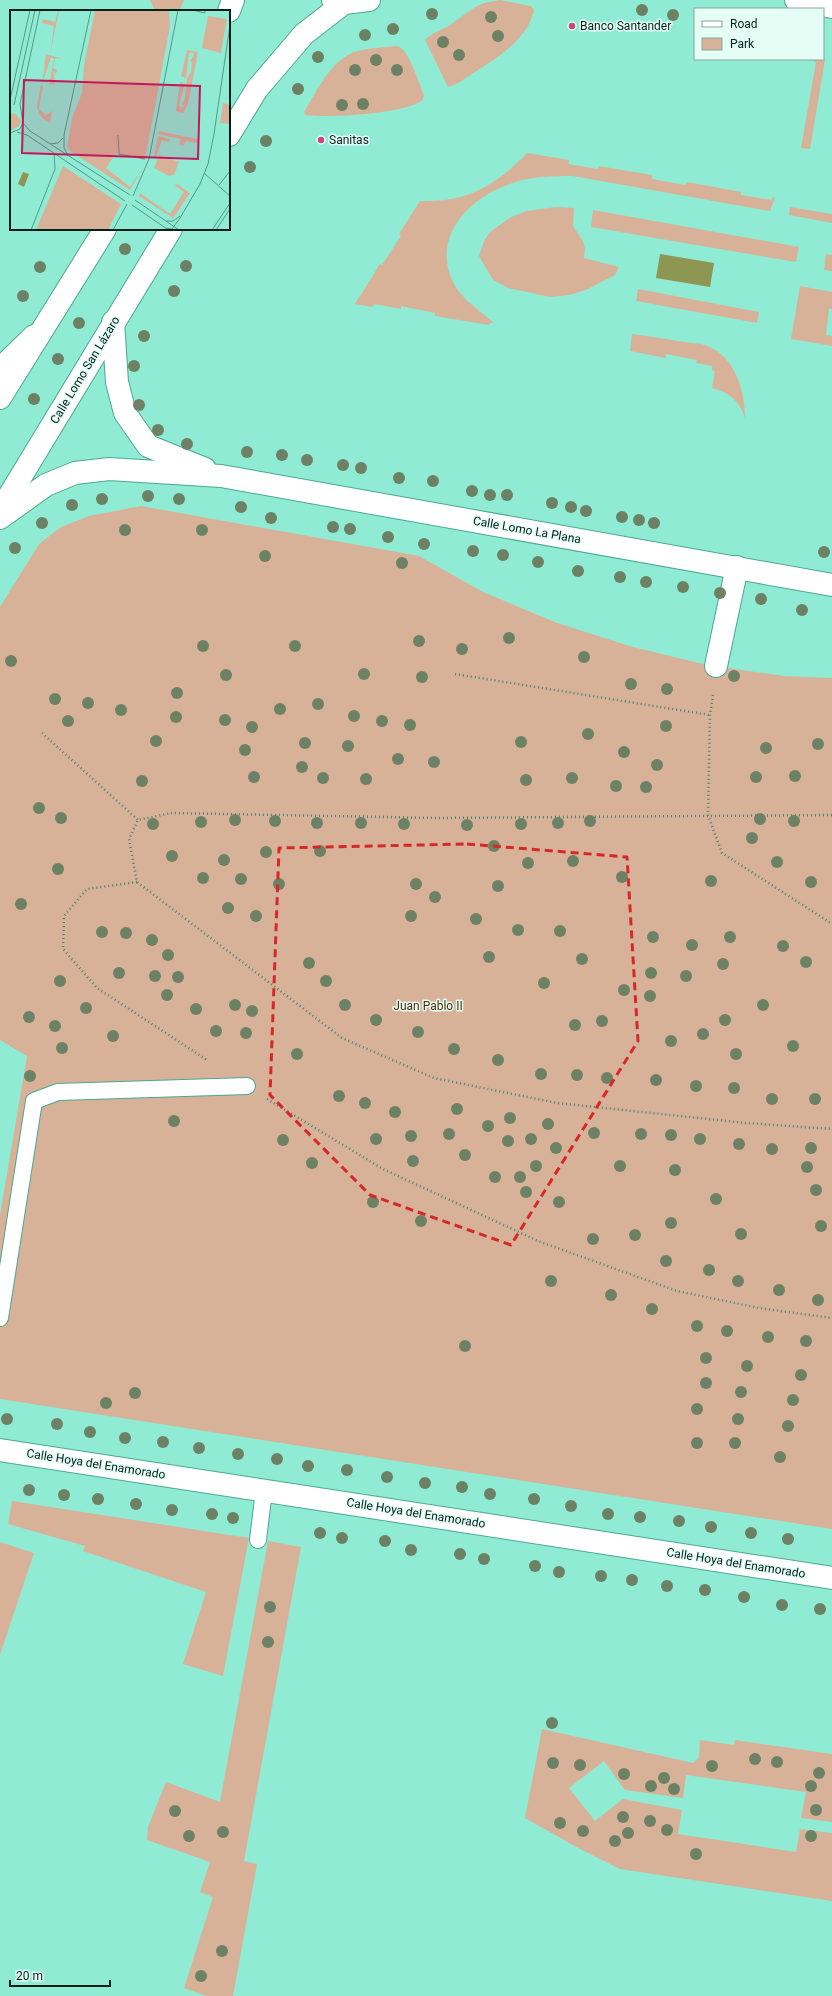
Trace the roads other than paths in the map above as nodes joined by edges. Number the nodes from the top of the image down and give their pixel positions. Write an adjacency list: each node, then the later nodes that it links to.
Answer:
1 (233, 0): 6 (street)
2 (368, 0): 4 (street)
3 (796, 0): 5 (street)
4 (338, 1): 7 (street)
5 (832, 7)
6 (229, 10)
7 (230, 133)
8 (104, 230): 10 (street)
9 (170, 230): 11 (street, Calle Lomo San Lázaro)
10 (48, 322): 12 (street); 13 (street)
11 (114, 322): 14 (street, Calle Lomo La Plana); 15 (street, Calle Lomo San Lázaro)
12 (0, 369)
13 (0, 398)
14 (221, 476): 16 (street, Calle Lomo La Plana); 17 (street, Calle Lomo La Plana)
15 (0, 511)
16 (0, 518)
17 (737, 568): 18 (street, Calle Lomo La Plana); 19 (street)
18 (832, 585)
19 (716, 666)
20 (247, 1086): 21 (lane)
21 (0, 1318)
22 (0, 1450): 23 (street, Calle Hoya del Enamorado)
23 (264, 1490): 24 (lane); 25 (street, Calle Hoya del Enamorado)
24 (258, 1540)
25 (832, 1578)

